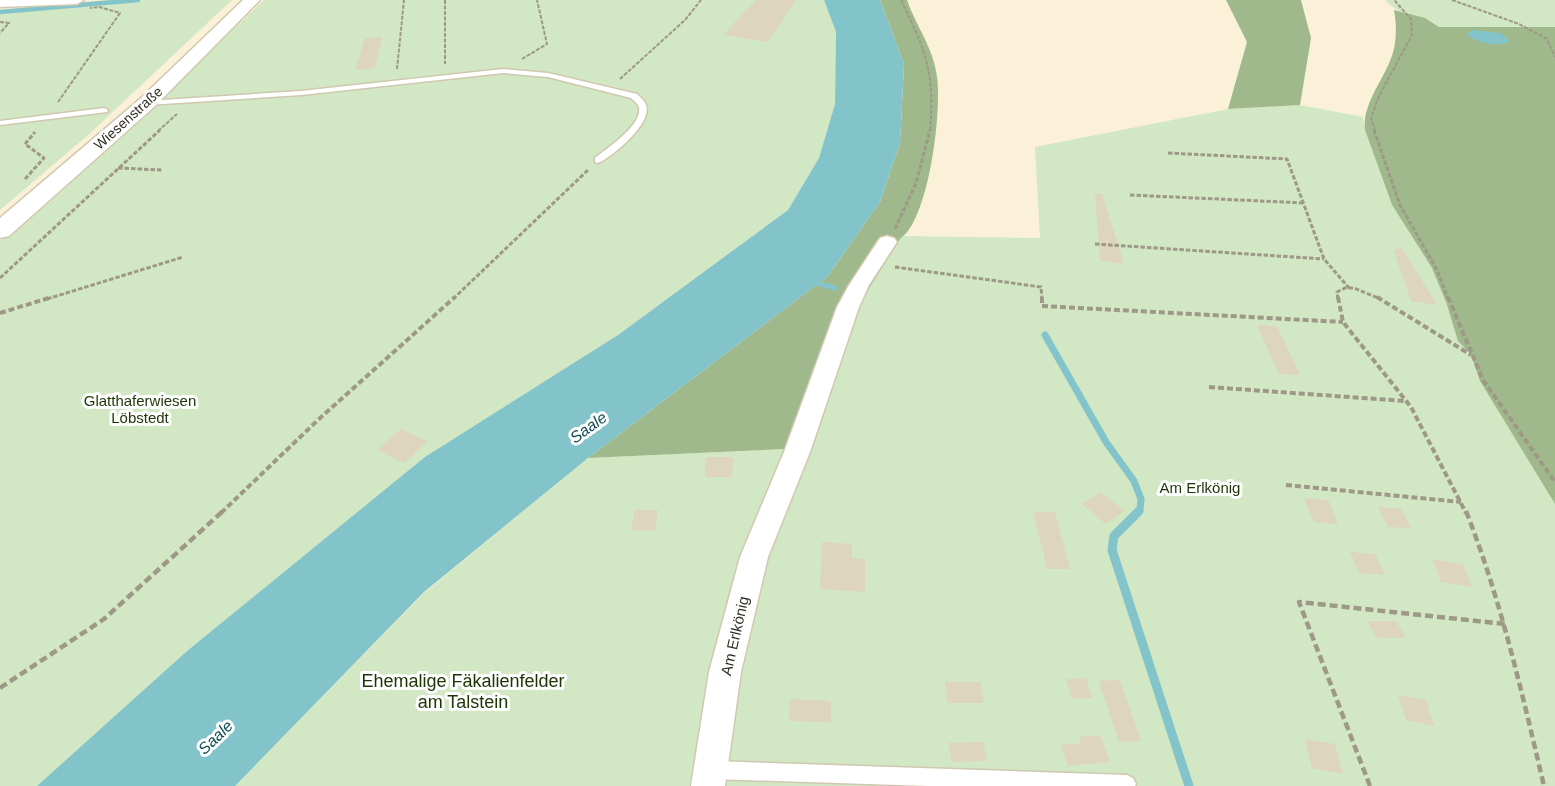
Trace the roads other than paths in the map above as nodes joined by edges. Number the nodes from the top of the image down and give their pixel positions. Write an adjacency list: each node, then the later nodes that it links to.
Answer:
1 (77, 0): 3 (street)
2 (252, 0): 4 (street, Wiesenstraße)
3 (4, 3)
4 (147, 103): 7 (lane); 8 (street, Wiesenstraße)
5 (104, 110): 6 (lane)
6 (0, 123)
7 (598, 160)
8 (0, 231)
9 (880, 253): 10 (street, Am Erlkönig)
10 (709, 778): 11 (lane, Am Erlkönig)
11 (1127, 784)

